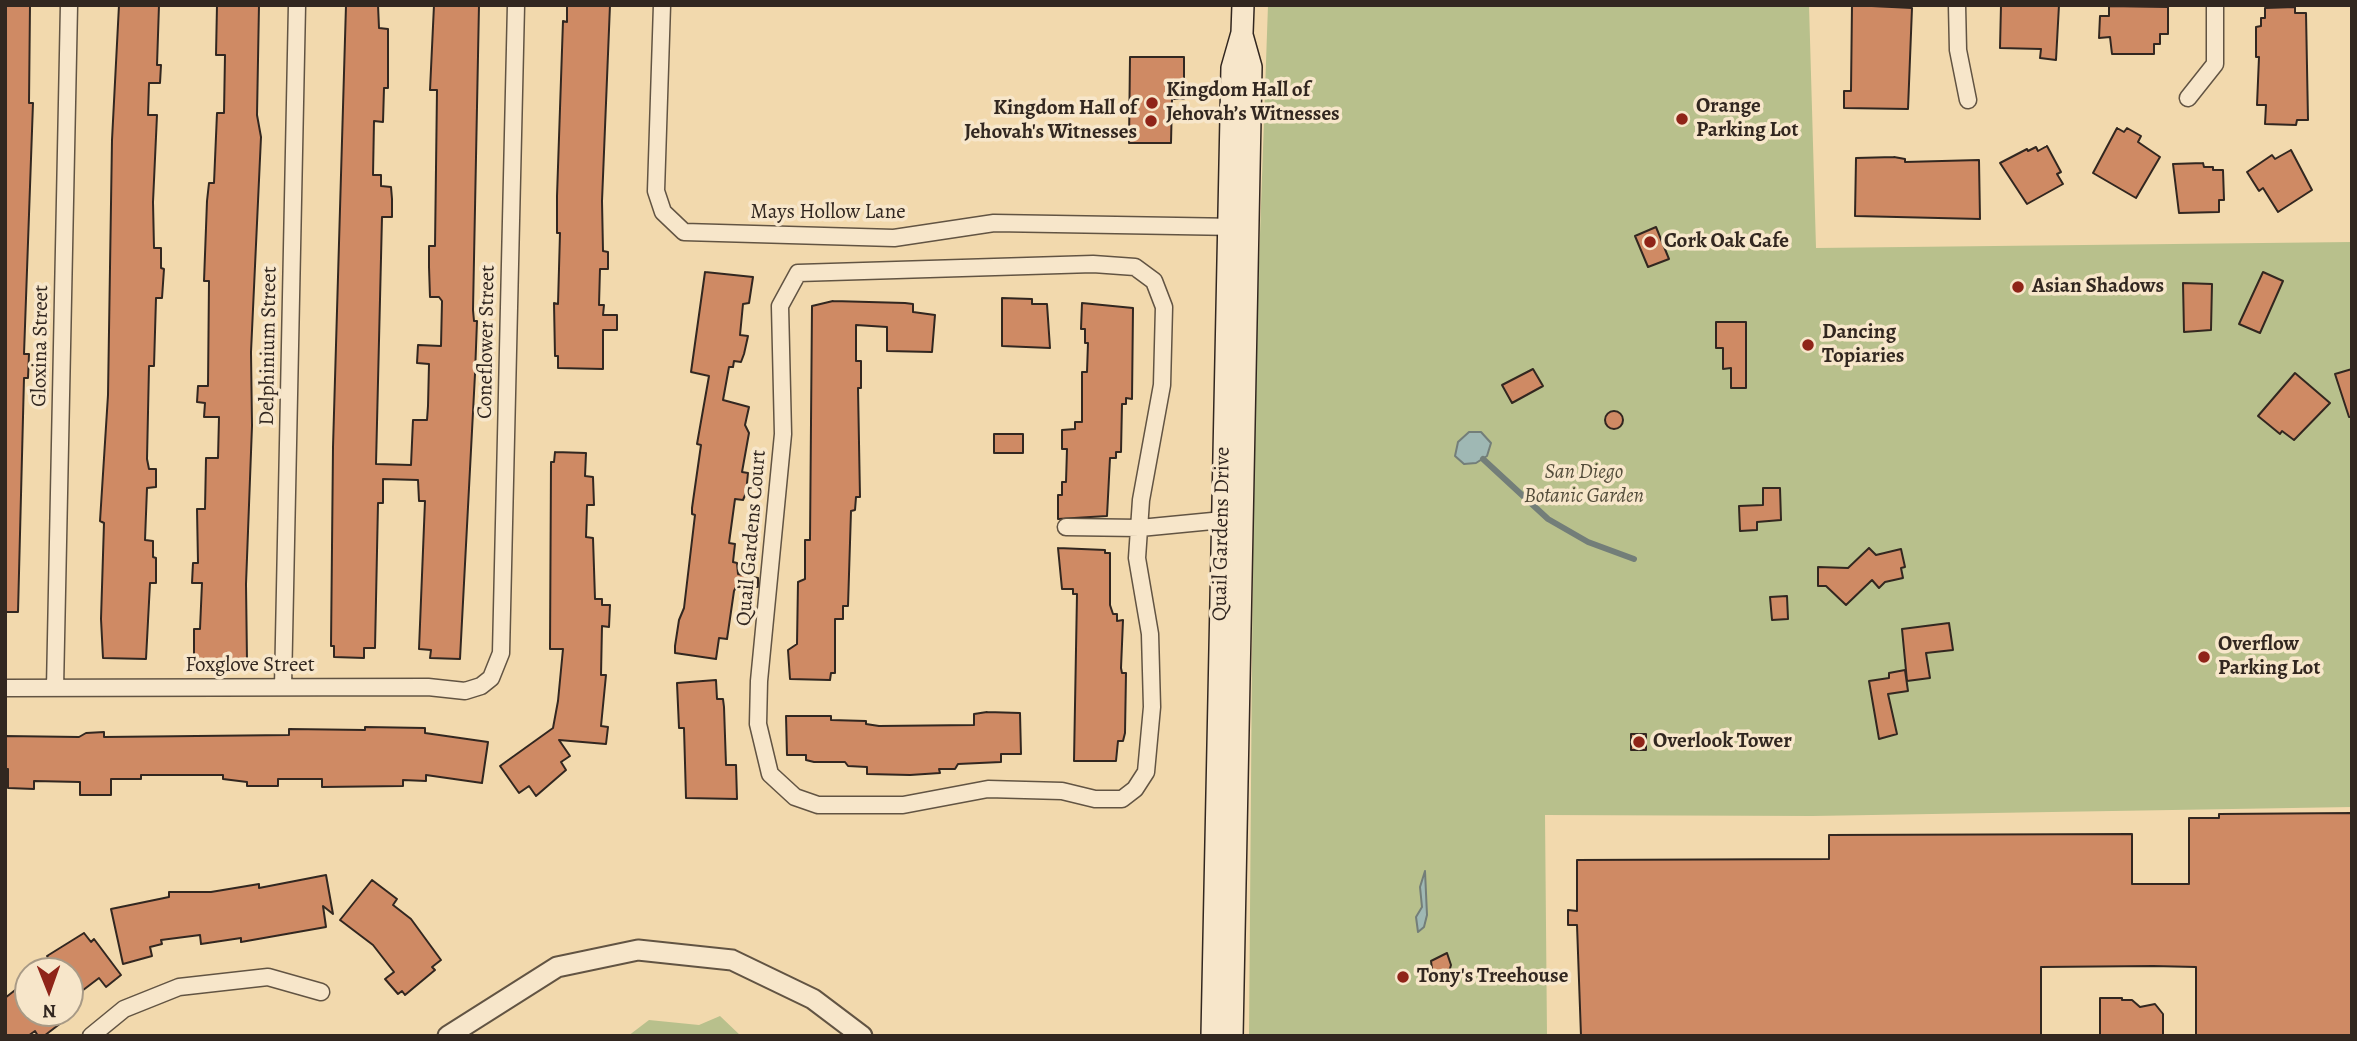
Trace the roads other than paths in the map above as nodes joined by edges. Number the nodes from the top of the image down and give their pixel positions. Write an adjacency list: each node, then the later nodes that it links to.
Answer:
1 (69, 5): 17 (street, Gloxina Street)
2 (297, 5): 15 (street, Delphinium Street)
3 (516, 5): 14 (street, Coneflower Street)
4 (662, 5): 10 (street, Mays Hollow Lane)
5 (1243, 5): 10 (main road, Quail Gardens Drive)
6 (1957, 5): 9 (street)
7 (2215, 5): 8 (street)
8 (2188, 98)
9 (1968, 100)
10 (1239, 227): 11 (main road, Quail Gardens Drive)
11 (1232, 519): 13 (street); 22 (main road, Quail Gardens Drive); 23 (main road, Quail Gardens Drive)
12 (1066, 527): 13 (street)
13 (1140, 528): 13 (street, Quail Gardens Court)
14 (491, 678): 15 (street, Foxglove Street)
15 (283, 687): 17 (street, Foxglove Street)
16 (5, 688): 17 (street, Foxglove Street)
17 (55, 688)
18 (321, 992): 19 (street)
19 (90, 1036)
20 (448, 1036): 21 (street)
21 (862, 1036)
22 (1212, 1036)
23 (1232, 1036)

